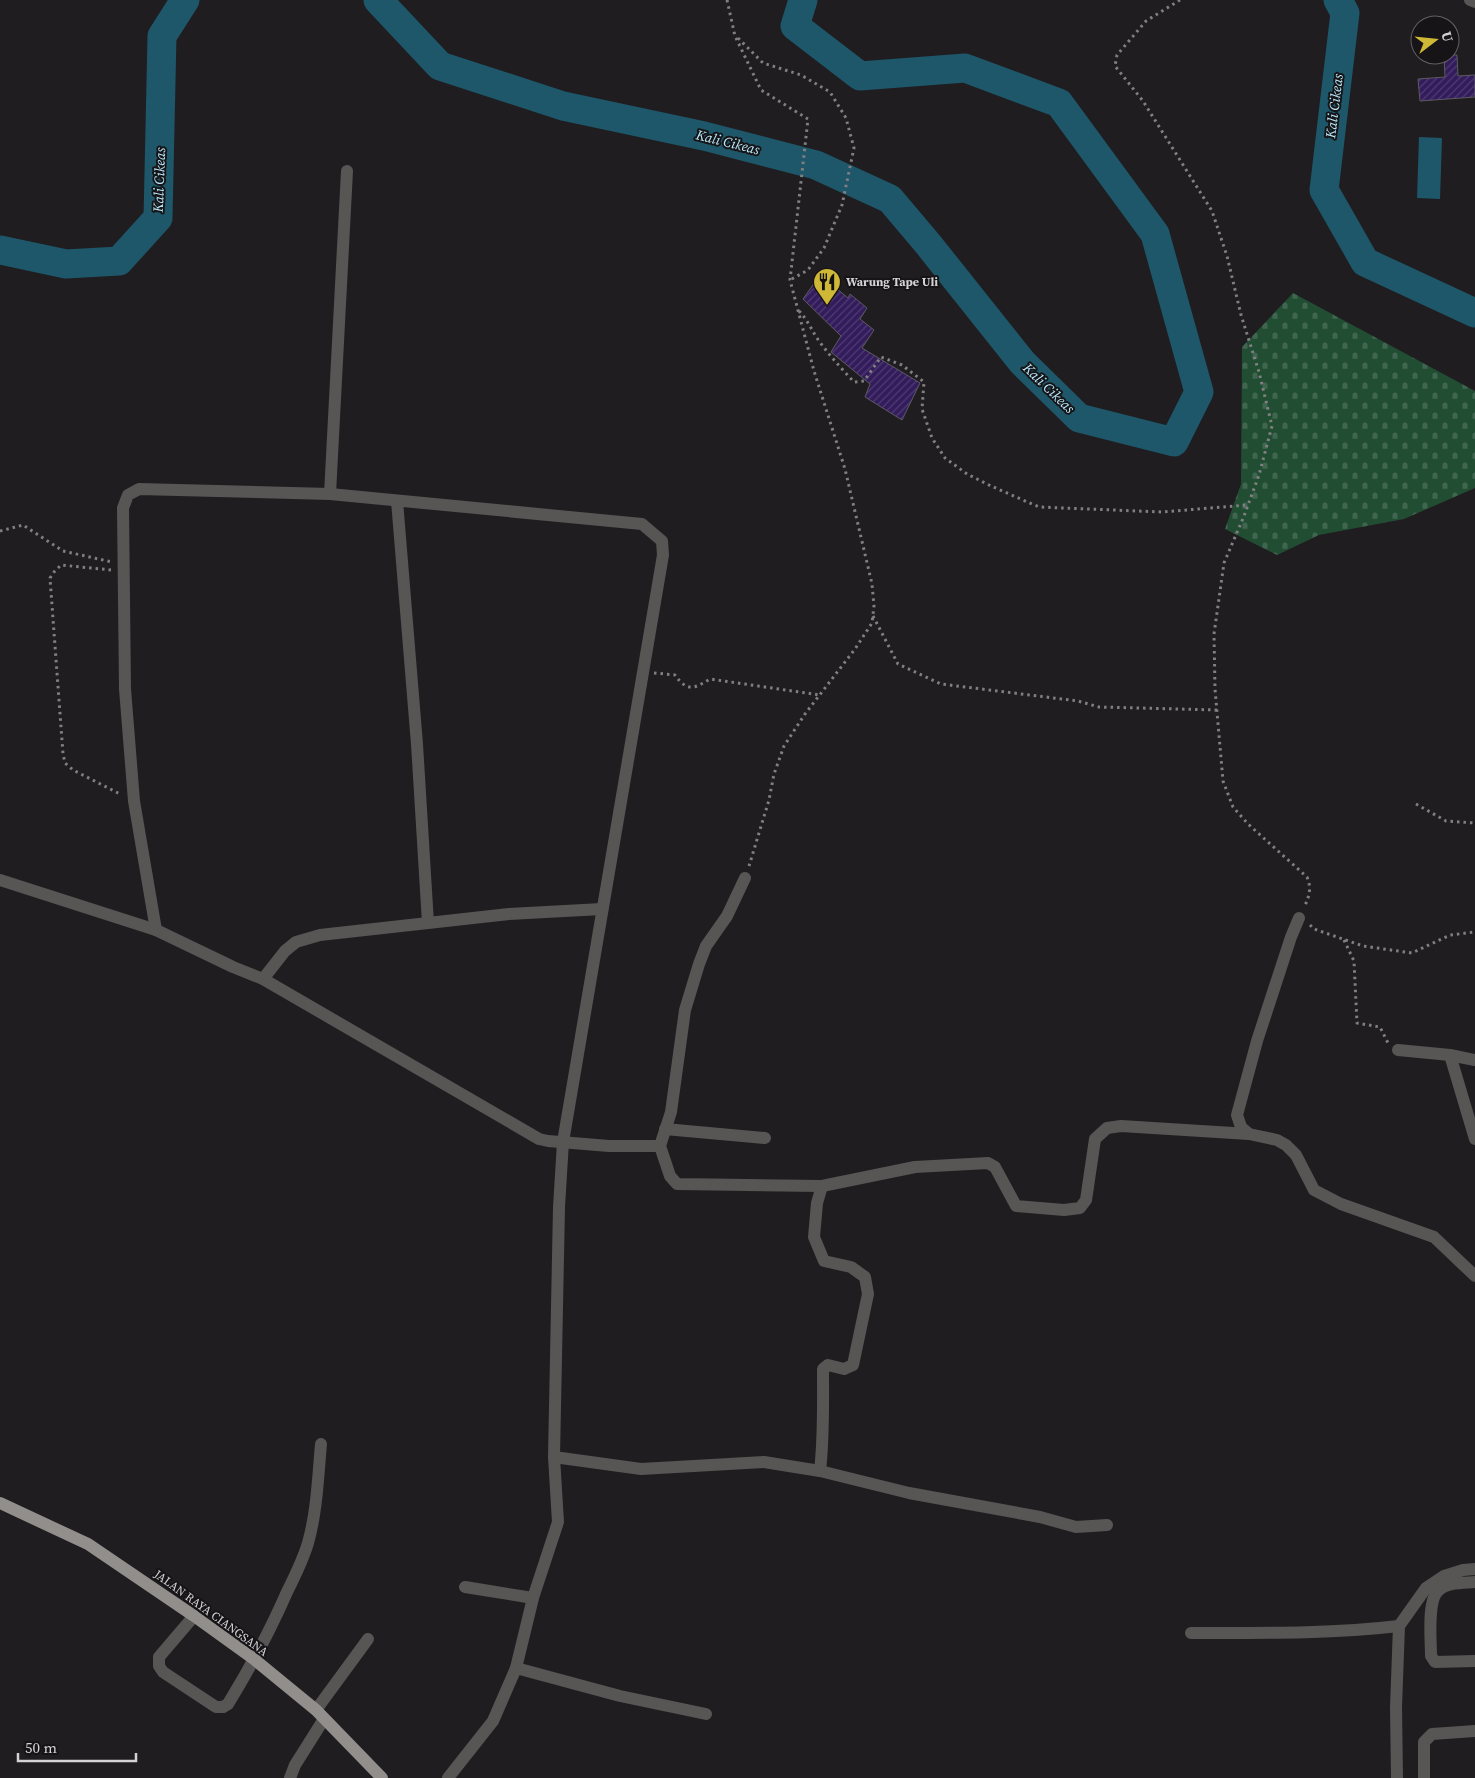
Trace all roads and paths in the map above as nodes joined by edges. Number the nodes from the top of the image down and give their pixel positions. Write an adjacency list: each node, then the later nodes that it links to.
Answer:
1 (728, 0): 5 (path)
2 (1180, 0): 11 (path)
3 (1470, 0): 4 (street)
4 (1475, 2)
5 (736, 36): 7 (path); 7 (path)
6 (347, 171): 9 (street)
7 (790, 280): 8 (path)
8 (798, 310): 11 (path); 14 (path)
9 (330, 494): 10 (street); 13 (street)
10 (397, 501): 15 (street); 25 (street)
11 (1248, 505): 17 (path)
12 (0, 531): 13 (path)
13 (123, 567): 18 (street); 18 (path)
14 (873, 616): 16 (path); 17 (path)
15 (644, 671): 16 (path); 23 (street)
16 (820, 695): 21 (path)
17 (1217, 710): 24 (path)
18 (134, 801): 26 (street)
19 (1416, 804): 20 (path)
20 (1475, 824)
21 (745, 878): 33 (street)
22 (0, 880): 26 (street)
23 (602, 909): 25 (street); 37 (street)
24 (1299, 918): 28 (path); 34 (street)
25 (428, 923): 29 (street)
26 (156, 930): 29 (street)
27 (1475, 932): 28 (path)
28 (1344, 939): 30 (path)
29 (263, 979): 37 (street)
30 (1398, 1050): 31 (street)
31 (1450, 1055): 32 (street); 36 (street)
32 (1475, 1060)
33 (665, 1129): 35 (street); 38 (street)
34 (1249, 1134): 39 (street); 40 (street)
35 (765, 1138)
36 (1475, 1139)
37 (563, 1142): 38 (street); 42 (street)
38 (660, 1146): 39 (street)
39 (822, 1186): 43 (street)
40 (1475, 1276)
41 (321, 1444): 54 (street)
42 (554, 1456): 43 (street); 49 (street)
43 (820, 1472): 45 (street)
44 (0, 1503): 50 (main road, JALAN RAYA CIANGSANA)
45 (1107, 1525)
46 (1475, 1569): 51 (street)
47 (1475, 1582): 55 (street)
48 (465, 1587): 49 (street)
49 (533, 1598): 56 (street)
50 (194, 1616): 54 (main road, JALAN RAYA CIANGSANA); 54 (street)
51 (1399, 1626): 52 (street); 63 (street)
52 (1191, 1633)
53 (368, 1639): 58 (street)
54 (255, 1660): 58 (main road, JALAN RAYA CIANGSANA)
55 (1475, 1661)
56 (516, 1668): 57 (street); 62 (street)
57 (706, 1714)
58 (320, 1715): 60 (street); 61 (main road, JALAN RAYA CIANGSANA)
59 (1475, 1731): 64 (street)
60 (290, 1778)
61 (382, 1778)
62 (448, 1778)
63 (1397, 1778)
64 (1424, 1778)

